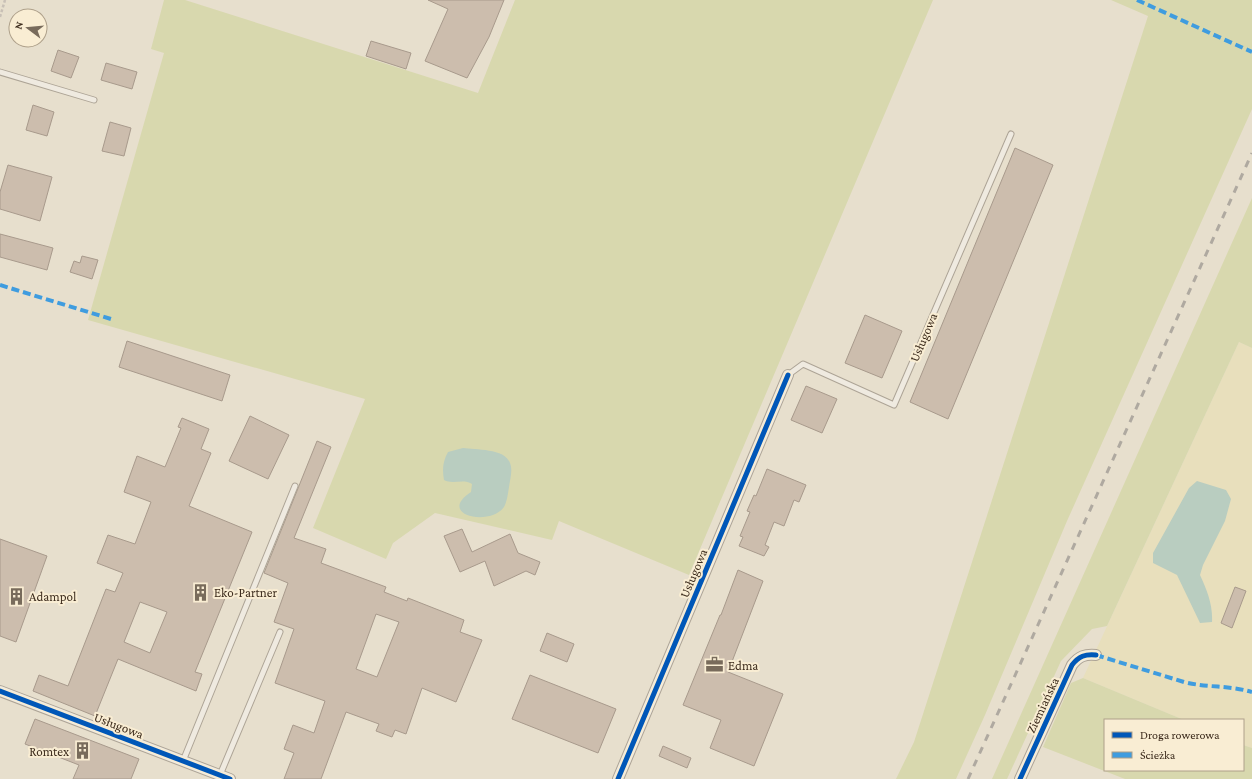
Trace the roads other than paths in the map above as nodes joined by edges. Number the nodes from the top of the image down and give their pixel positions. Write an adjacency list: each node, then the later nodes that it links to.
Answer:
1 (0, 72): 2 (lane)
2 (94, 100)
3 (1011, 134): 4 (lane, Usługowa)
4 (788, 375): 11 (street, Usługowa)
5 (295, 486): 9 (lane)
6 (280, 632): 10 (lane)
7 (1096, 655): 12 (street, Ziemiańska)
8 (0, 691): 9 (street, Usługowa)
9 (183, 761): 10 (street, Usługowa)
10 (225, 777)
11 (618, 779)
12 (1020, 779)

